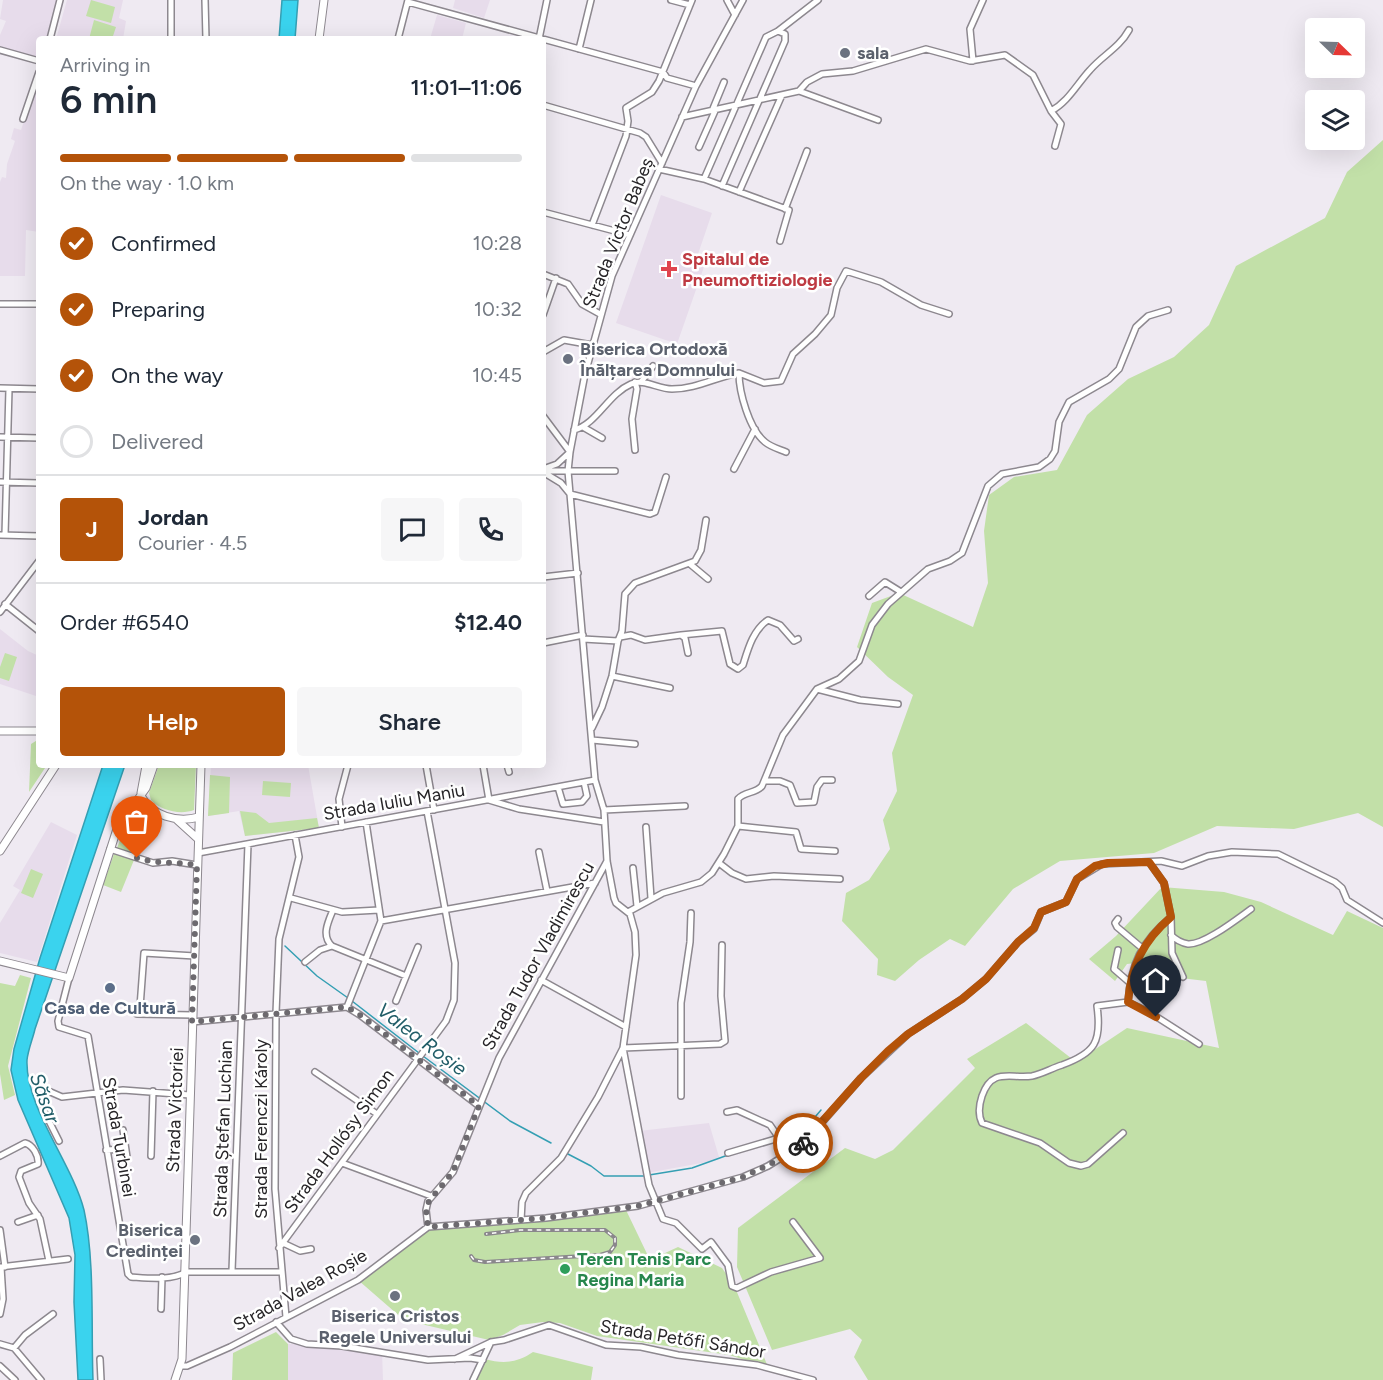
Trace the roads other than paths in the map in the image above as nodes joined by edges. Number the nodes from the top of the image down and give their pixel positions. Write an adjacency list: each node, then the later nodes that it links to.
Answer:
1 (60, 0): 17 (street)
2 (171, 0): 18 (street)
3 (205, 0): 19 (street)
4 (324, 0): 20 (main road)
5 (547, 0): 23 (street)
6 (591, 0): 25 (street)
7 (672, 0): 13 (street)
8 (727, 0): 14 (street)
9 (743, 0): 14 (street, Strada Victor Babeș)
10 (818, 0): 16 (street)
11 (983, 0): 28 (street)
12 (408, 1): 21 (street); 22 (street)
13 (691, 2): 29 (street)
14 (735, 15): 32 (street, Strada Victor Babeș)
15 (1128, 30): 39 (street)
16 (778, 31): 35 (street); 36 (street)
17 (51, 36)
18 (171, 36)
19 (206, 36)
20 (319, 36)
21 (399, 36)
22 (532, 36)
23 (539, 36)
24 (546, 40): 25 (street)
25 (579, 49): 29 (street)
26 (0, 50): 27 (street)
27 (36, 60)
28 (973, 61): 33 (street); 39 (street)
29 (663, 72): 32 (street); 43 (street)
30 (36, 81): 41 (street)
31 (724, 82): 38 (street)
32 (696, 86): 40 (street, Strada Victor Babeș)
33 (798, 91): 34 (street); 42 (street)
34 (782, 95): 35 (street); 50 (street)
35 (759, 100): 36 (street); 49 (street)
36 (737, 105): 38 (street); 48 (street)
37 (546, 106): 43 (street)
38 (713, 111): 40 (street); 45 (street)
39 (1051, 111): 44 (street)
40 (682, 117): 47 (street, Strada Victor Babeș)
41 (23, 119)
42 (878, 120)
43 (627, 128): 47 (street); 53 (street)
44 (1055, 146)
45 (699, 147)
46 (807, 151): 51 (street)
47 (660, 166): 48 (street); 54 (street, Strada Victor Babeș)
48 (704, 179): 49 (street)
49 (722, 186): 50 (street)
50 (739, 192): 51 (street)
51 (787, 209): 55 (street)
52 (546, 213): 53 (street)
53 (592, 225): 54 (street)
54 (630, 235): 63 (street, Strada Victor Babeș)
55 (780, 241)
56 (546, 275): 57 (street)
57 (556, 278): 60 (street); 63 (street)
58 (0, 304): 59 (street)
59 (36, 304)
60 (546, 306)
61 (1168, 310): 101 (street)
62 (949, 314): 67 (street)
63 (600, 315): 64 (street, Strada Victor Babeș)
64 (592, 345): 65 (street); 75 (street, Strada Victor Babeș)
65 (546, 350)
66 (653, 366): 68 (street)
67 (739, 373): 68 (street); 74 (street)
68 (638, 382): 73 (street); 80 (street)
69 (0, 388): 70 (street)
70 (9, 389): 71 (street); 77 (street)
71 (36, 389)
72 (546, 420): 81 (street)
73 (583, 427): 75 (street); 79 (street)
74 (755, 429): 82 (street); 84 (street)
75 (574, 430): 81 (street, Strada Victor Babeș)
76 (0, 437): 77 (street)
77 (8, 438): 78 (street); 90 (street)
78 (36, 438)
79 (602, 438)
80 (635, 450)
81 (570, 452): 83 (street); 86 (street, Strada Victor Babeș)
82 (786, 452)
83 (546, 469)
84 (734, 469)
85 (546, 471): 86 (street)
86 (568, 471): 87 (street); 92 (street, Strada Victor Babeș)
87 (615, 471)
88 (546, 473): 92 (street)
89 (666, 477): 92 (street)
90 (3, 482): 91 (street); 94 (street)
91 (36, 483)
92 (570, 494): 98 (street, Strada Victor Babeș)
93 (706, 520): 96 (street)
94 (3, 535): 95 (street)
95 (36, 536)
96 (690, 564): 100 (street); 108 (street)
97 (36, 565): 103 (street)
98 (578, 573): 99 (street); 107 (street, Strada Victor Babeș)
99 (546, 577)
100 (708, 579)
101 (901, 592): 102 (street); 114 (street)
102 (869, 596)
103 (5, 604): 104 (street); 105 (street)
104 (0, 612)
105 (36, 629)
106 (681, 635): 108 (street); 109 (street); 111 (street)
107 (583, 637): 108 (street); 110 (street); 116 (street, Strada Victor Babeș)
108 (619, 639): 112 (street)
109 (798, 639)
110 (546, 643)
111 (688, 653)
112 (612, 676): 113 (street); 116 (street)
113 (670, 688)
114 (817, 689): 115 (street); 131 (street)
115 (898, 704)
116 (591, 730): 119 (street, Strada Victor Babeș)
117 (0, 731): 118 (main road)
118 (36, 731)
119 (592, 740): 120 (street); 129 (street, Strada Victor Babeș)
120 (635, 744)
121 (54, 768): 152 (main road)
122 (148, 768): 134 (main road)
123 (200, 768): 141 (main road, Strada Victoriei)
124 (347, 768): 147 (street)
125 (426, 768): 137 (street, Strada Hollósy Simon)
126 (484, 768): 135 (street)
127 (508, 768): 128 (street)
128 (509, 772)
129 (596, 780): 132 (street, Strada Iuliu Maniu); 138 (street, Strada Victor Babeș)
130 (832, 780): 131 (street)
131 (765, 781): 146 (street)
132 (584, 782): 133 (street, Strada Iuliu Maniu); 133 (street)
133 (558, 787): 135 (street, Strada Iuliu Maniu)
134 (141, 796): 139 (main road); 140 (main road)
135 (489, 800): 137 (street, Strada Iuliu Maniu); 144 (street)
136 (685, 806): 138 (street)
137 (431, 810): 143 (street, Strada Iuliu Maniu); 170 (street, Strada Hollósy Simon)
138 (603, 810): 144 (street, Strada Victor Babeș)
139 (131, 811): 140 (main road); 151 (main road)
140 (158, 814): 142 (main road)
141 (199, 817): 142 (main road); 149 (main road, Strada Victoriei)
142 (174, 818): 149 (main road)
143 (366, 822): 147 (street, Strada Iuliu Maniu); 169 (street)
144 (604, 822): 156 (street, Strada Victor Babeș)
145 (646, 826): 165 (street)
146 (738, 826): 153 (street); 158 (street)
147 (342, 827): 148 (street, Strada Iuliu Maniu)
148 (296, 835): 150 (street, Strada Iuliu Maniu); 164 (street, Strada Ferenczi Károly)
149 (198, 839): 155 (main road, Strada Victoriei)
150 (248, 844): 155 (street, Strada Iuliu Maniu); 196 (street, Strada Ștefan Luchian)
151 (110, 849): 159 (street); 189 (main road)
152 (0, 851)
153 (835, 851)
154 (539, 852): 163 (street)
155 (198, 853): 159 (main road, Strada Victoriei)
156 (607, 861): 162 (street, Strada Tudor Vladimirescu); 171 (street, Strada Victor Babeș)
157 (1149, 862): 173 (street); 176 (street); 215 (street)
158 (719, 863): 161 (street); 165 (street)
159 (197, 865): 183 (main road, Strada Victoriei)
160 (633, 868): 166 (street)
161 (840, 879)
162 (595, 884): 163 (street); 190 (street, Strada Tudor Vladimirescu)
163 (547, 891): 170 (street)
164 (291, 898): 168 (street); 195 (street, Strada Ferenczi Károly)
165 (651, 898): 166 (street)
166 (637, 906): 171 (street)
167 (1251, 909): 177 (street)
168 (333, 910): 169 (street); 179 (street)
169 (379, 910): 175 (street)
170 (444, 910): 175 (street); 202 (street, Strada Hollósy Simon)
171 (628, 912): 198 (street, Strada Victor Babeș)
172 (691, 914): 200 (street)
173 (1171, 917): 177 (street); 181 (street)
174 (1118, 919): 181 (street)
175 (381, 921): 185 (street)
176 (1383, 923)
177 (1171, 935): 188 (street)
178 (722, 945): 200 (street)
179 (332, 946): 185 (street); 186 (street)
180 (418, 947): 187 (street)
181 (1142, 948): 191 (street)
182 (1118, 950): 191 (street)
183 (195, 956): 197 (main road, Strada Victoriei); 197 (street)
184 (0, 961): 189 (main road)
185 (366, 961): 187 (street); 193 (street)
186 (305, 962)
187 (406, 976): 192 (street)
188 (1183, 977)
189 (69, 978): 205 (street, Strada Turbinei)
190 (542, 980): 198 (street); 208 (street, Strada Tudor Vladimirescu)
191 (1129, 982): 194 (street)
192 (396, 1001)
193 (349, 1002): 195 (street); 202 (street)
194 (1128, 1002): 199 (street); 212 (street)
195 (276, 1013): 196 (street); 231 (street, Strada Ferenczi Károly)
196 (242, 1016): 197 (street); 236 (street, Strada Ștefan Luchian)
197 (193, 1018): 206 (main road, Strada Victoriei)
198 (626, 1027): 201 (street, Strada Victor Babeș)
199 (1199, 1044)
200 (683, 1045): 201 (street); 207 (street)
201 (623, 1048): 224 (street); 226 (street)
202 (420, 1056): 208 (street); 210 (street, Strada Hollósy Simon)
203 (315, 1072): 210 (street)
204 (153, 1091): 205 (street); 206 (street); 220 (street)
205 (96, 1093): 214 (street); 217 (street, Strada Turbinei)
206 (190, 1095): 237 (main road, Strada Victoriei)
207 (681, 1096)
208 (481, 1102): 223 (street, Strada Tudor Vladimirescu)
209 (727, 1112): 213 (street)
210 (377, 1114): 222 (street, Strada Hollósy Simon)
211 (123, 1130): 216 (street)
212 (1122, 1133)
213 (779, 1138): 215 (street); 218 (street)
214 (59, 1141)
215 (802, 1144): 224 (street)
216 (125, 1149): 217 (street); 221 (street)
217 (106, 1150): 239 (street, Strada Turbinei)
218 (728, 1153)
219 (0, 1156): 225 (street)
220 (151, 1156)
221 (127, 1157)
222 (342, 1163): 223 (street); 231 (street, Strada Hollósy Simon)
223 (431, 1197): 229 (street)
224 (654, 1202): 226 (street); 228 (street)
225 (38, 1215): 227 (street); 234 (street)
226 (521, 1220): 229 (street)
227 (18, 1222)
228 (793, 1222)
229 (428, 1227): 243 (street, Strada Valea Roșie)
230 (0, 1230): 235 (street)
231 (281, 1246): 232 (street); 238 (street, Strada Ferenczi Károly)
232 (311, 1249)
233 (68, 1259): 234 (street)
234 (49, 1261): 235 (street)
235 (2, 1267): 241 (street)
236 (232, 1271): 237 (street); 238 (street)
237 (186, 1272): 239 (street); 252 (main road, Strada Victoriei)
238 (281, 1272): 243 (street, Strada Ferenczi Károly)
239 (162, 1277): 240 (street)
240 (161, 1309)
241 (0, 1314)
242 (53, 1314): 247 (street)
243 (286, 1317): 244 (street, Strada Valea Roșie)
244 (276, 1322): 249 (street, Strada Petőfi Sándor); 252 (street, Strada Valea Roșie)
245 (491, 1342): 249 (street, Strada Petőfi Sándor); 250 (street); 258 (street, Strada Petőfi Sándor)
246 (0, 1344): 247 (street)
247 (14, 1348): 254 (street)
248 (100, 1359): 255 (street)
249 (455, 1359): 250 (street)
250 (483, 1360): 257 (street)
251 (0, 1366): 253 (street)
252 (181, 1366): 256 (main road, Strada Victoriei)
253 (15, 1380)
254 (41, 1380)
255 (101, 1380)
256 (175, 1380)
257 (473, 1380)
258 (813, 1380)

